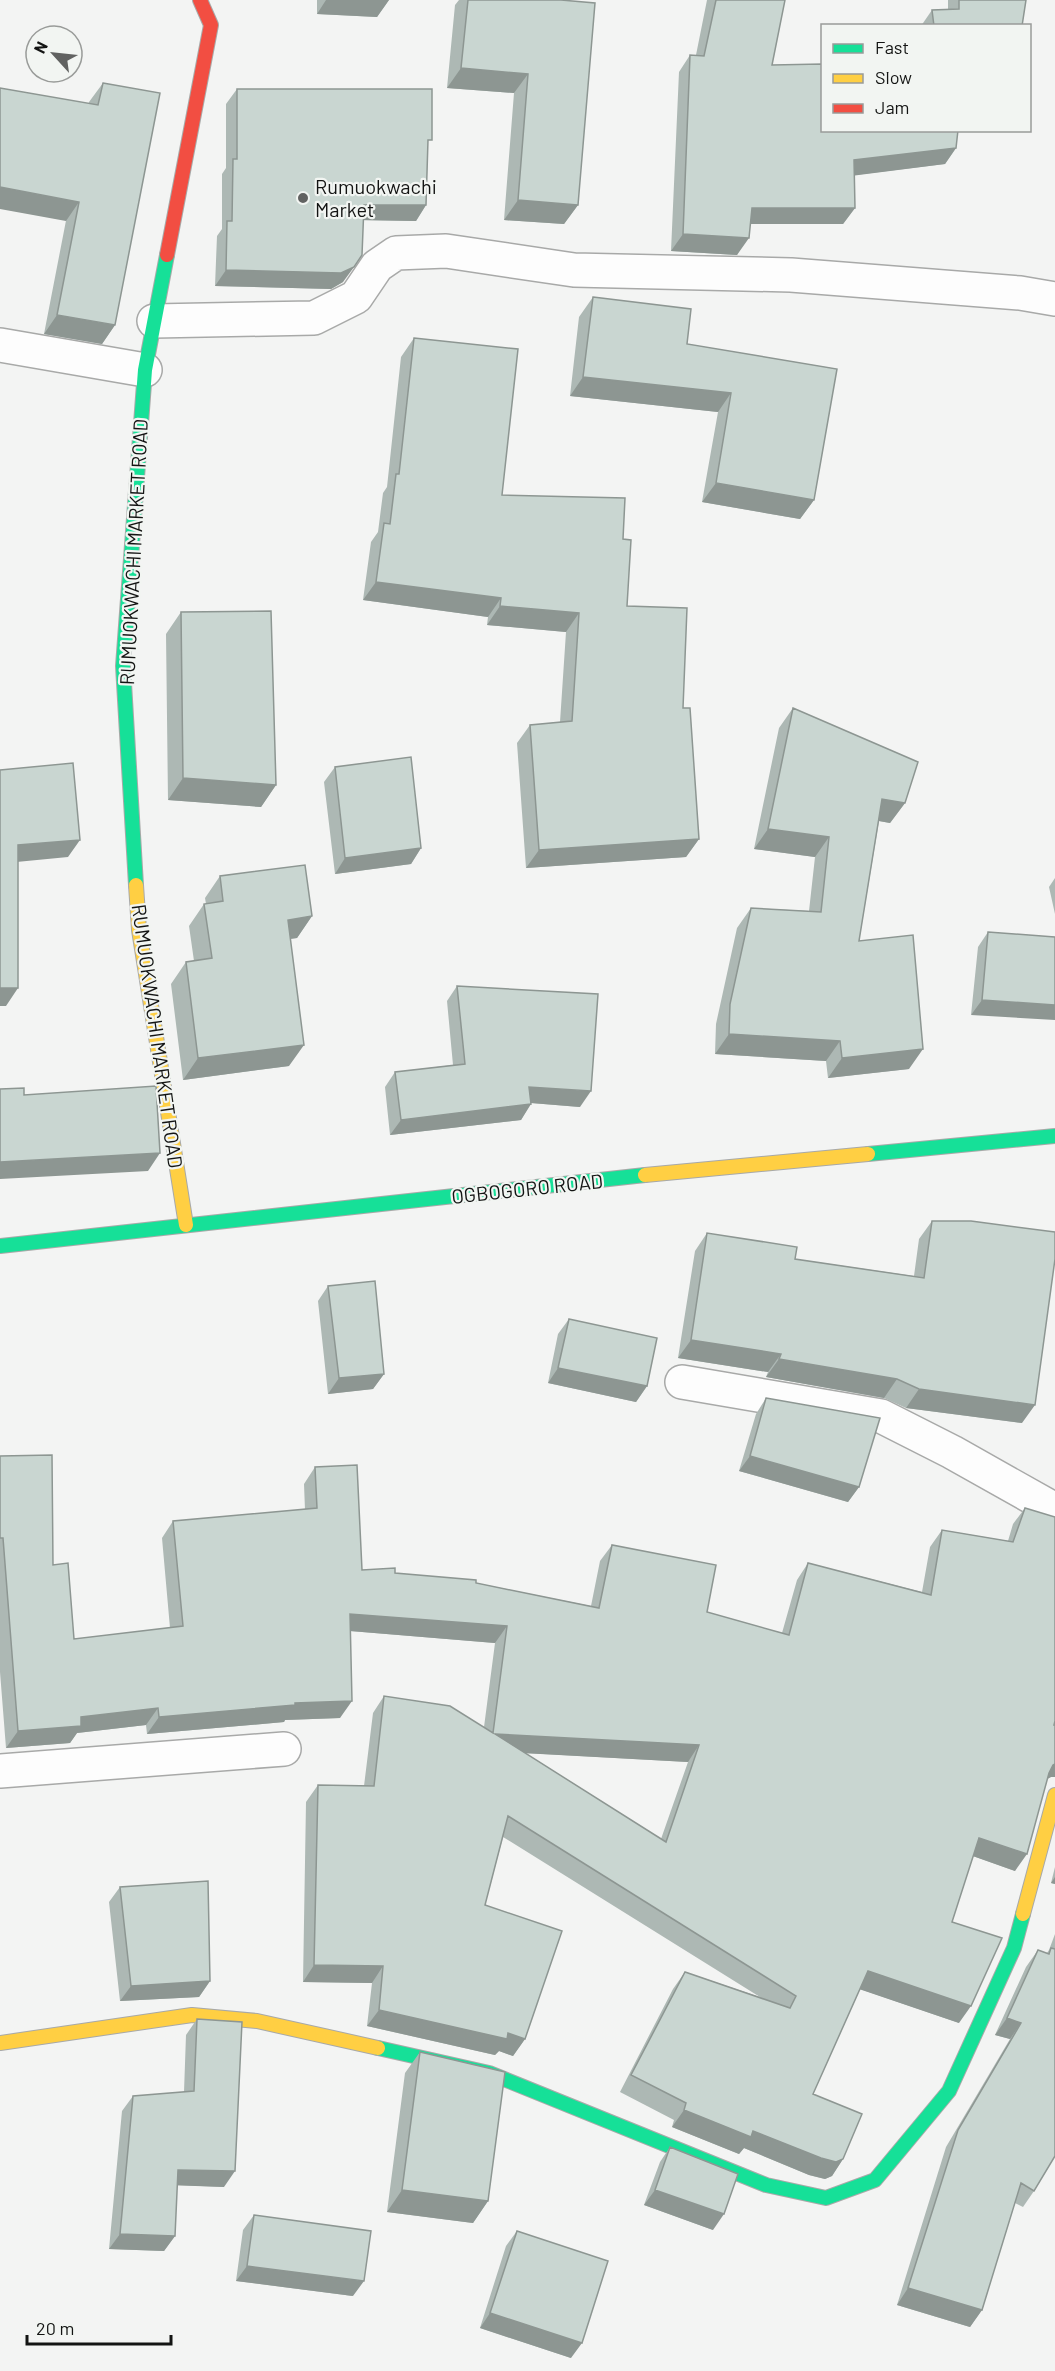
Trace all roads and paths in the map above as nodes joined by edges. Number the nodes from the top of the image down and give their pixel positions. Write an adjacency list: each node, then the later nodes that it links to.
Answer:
1 (200, 0): 3 (street, RUMUOKWACHI MARKET ROAD)
2 (1055, 299): 3 (street)
3 (154, 321): 5 (street, RUMUOKWACHI MARKET ROAD)
4 (0, 345): 5 (street)
5 (145, 370): 7 (street, RUMUOKWACHI MARKET ROAD)
6 (1055, 1136): 7 (street, OGBOGORO ROAD)
7 (186, 1225): 8 (street, OGBOGORO ROAD)
8 (0, 1246)
9 (682, 1383): 10 (street)
10 (1055, 1510)
11 (284, 1749): 12 (street)
12 (0, 1771)
13 (1055, 1795): 14 (street)
14 (0, 2043)

